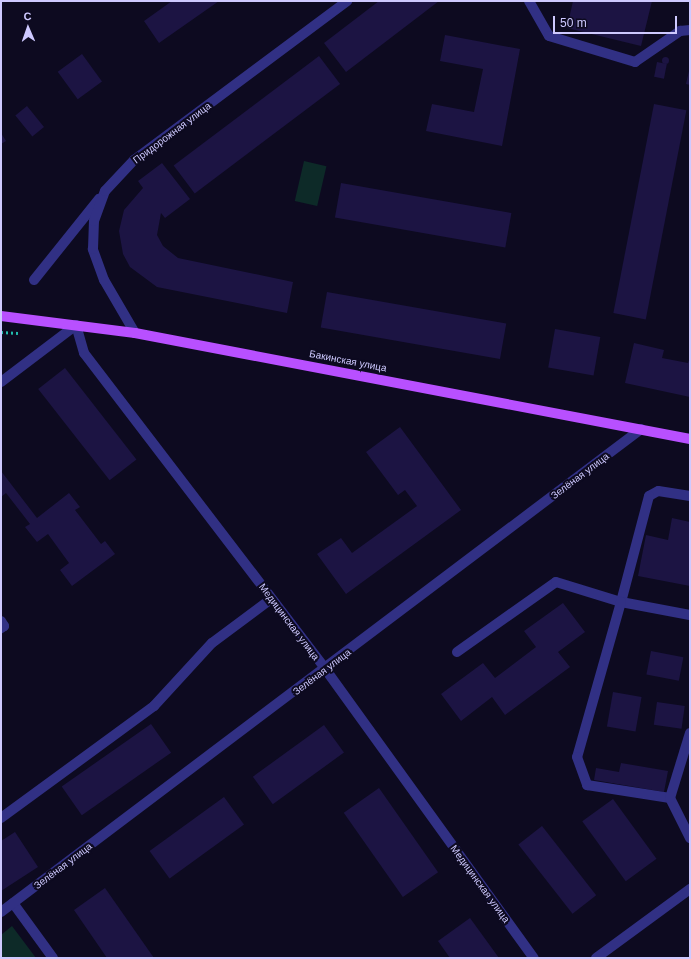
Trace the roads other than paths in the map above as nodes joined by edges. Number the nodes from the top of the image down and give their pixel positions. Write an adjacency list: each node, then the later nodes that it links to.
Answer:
1 (347, 1): 4 (street, Придорожная улица)
2 (530, 1): 3 (street)
3 (687, 30)
4 (105, 191): 5 (street); 8 (street, Придорожная улица)
5 (34, 280)
6 (1, 316): 7 (main road, Бакинская улица)
7 (76, 325): 8 (main road, Бакинская улица); 9 (street); 13 (street, Медицинская улица)
8 (135, 333): 10 (main road, Бакинская улица)
9 (1, 382)
10 (641, 429): 11 (main road, Бакинская улица); 19 (street, Зелёная улица)
11 (690, 439)
12 (690, 496): 14 (street)
13 (271, 599): 19 (street, Медицинская улица); 22 (street)
14 (621, 602): 15 (street); 18 (street); 21 (street)
15 (690, 615)
16 (1, 621): 17 (street)
17 (1, 628)
18 (457, 652)
19 (326, 670): 25 (street, Зелёная улица); 28 (street, Медицинская улица)
20 (690, 733): 21 (street)
21 (670, 798): 23 (street)
22 (1, 818)
23 (690, 838)
24 (690, 889): 29 (street)
25 (14, 903): 26 (street, Зелёная улица); 27 (street)
26 (1, 912)
27 (53, 958)
28 (534, 958)
29 (596, 958)

